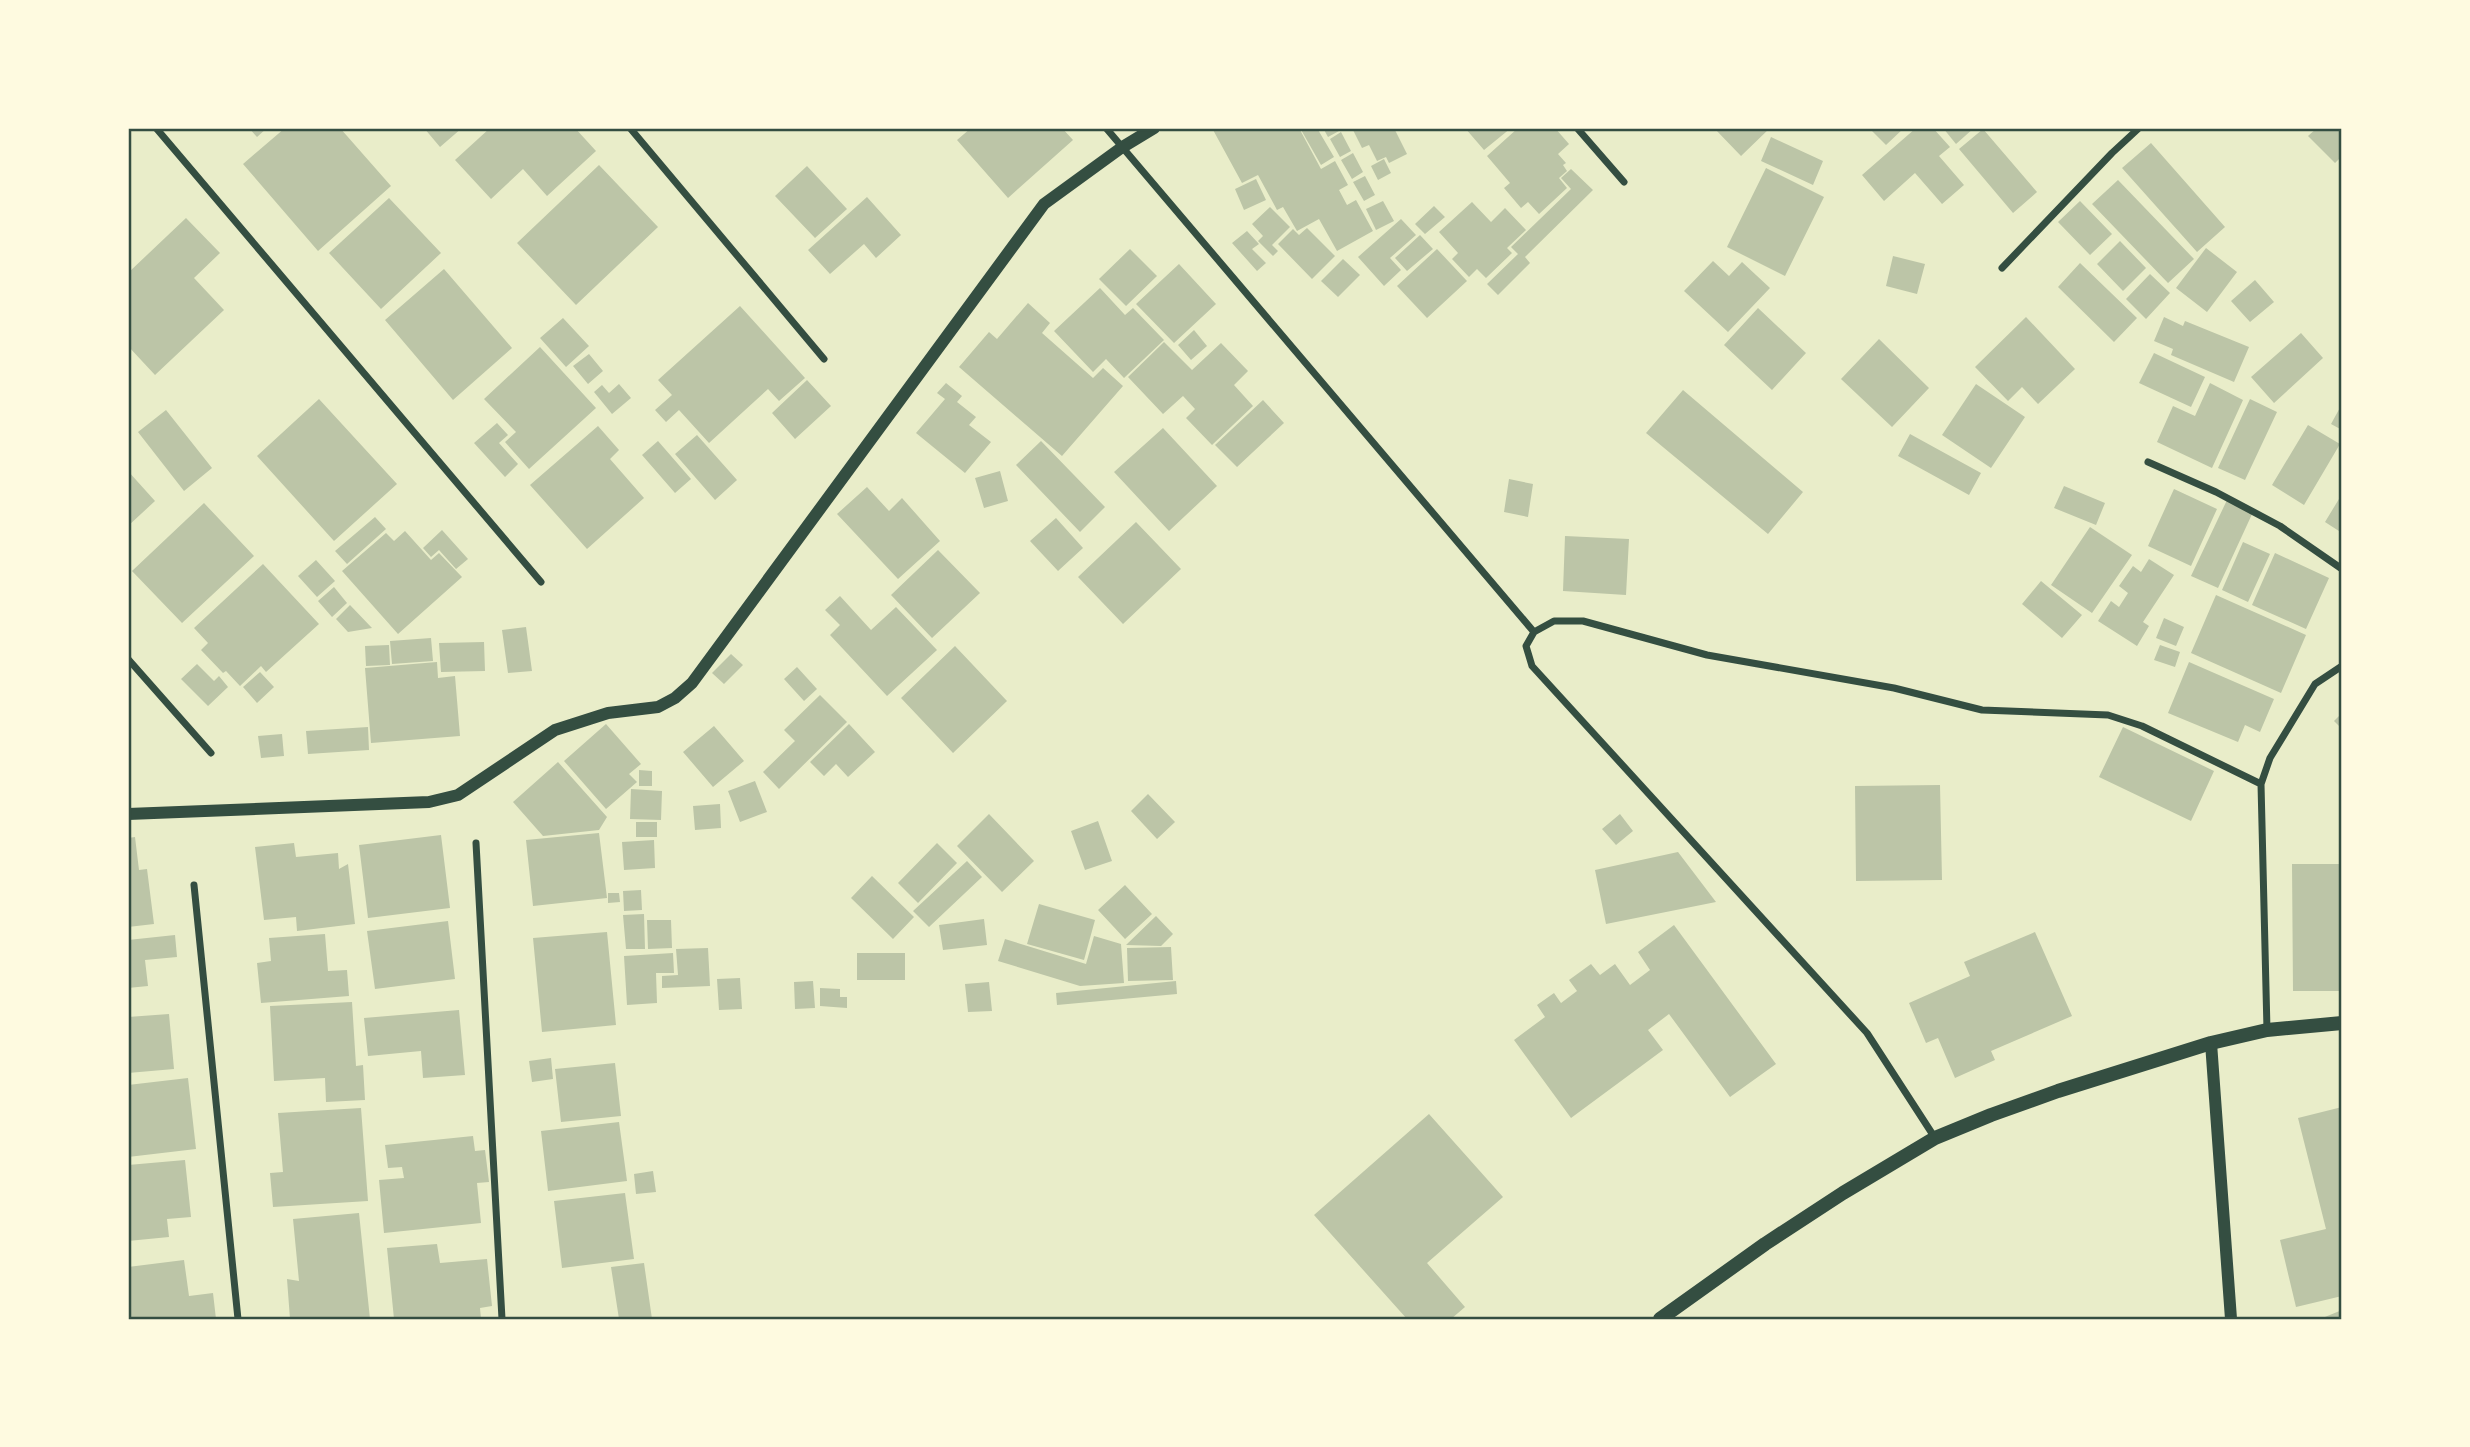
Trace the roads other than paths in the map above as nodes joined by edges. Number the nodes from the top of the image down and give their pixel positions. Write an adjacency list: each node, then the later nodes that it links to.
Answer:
1 (156, 128): 13 (street)
2 (630, 128): 10 (street)
3 (1106, 128): 7 (street)
4 (1154, 128): 7 (street)
5 (1577, 128): 8 (street)
6 (2139, 128): 9 (street)
7 (1121, 148): 14 (street); 19 (street)
8 (1624, 182)
9 (2002, 268)
10 (824, 359)
11 (2148, 462): 12 (street)
12 (2342, 569)
13 (541, 582)
14 (1534, 632): 18 (street); 25 (street)
15 (128, 659): 17 (street)
16 (2342, 666): 18 (street)
17 (211, 753)
18 (2261, 784): 23 (street)
19 (128, 814)
20 (476, 843): 27 (street)
21 (194, 885): 26 (street)
22 (2342, 1023): 23 (main road)
23 (2267, 1030): 24 (main road)
24 (2211, 1043): 25 (main road); 29 (street)
25 (1935, 1138): 28 (main road)
26 (238, 1319)
27 (502, 1319)
28 (1660, 1319)
29 (2231, 1319)

